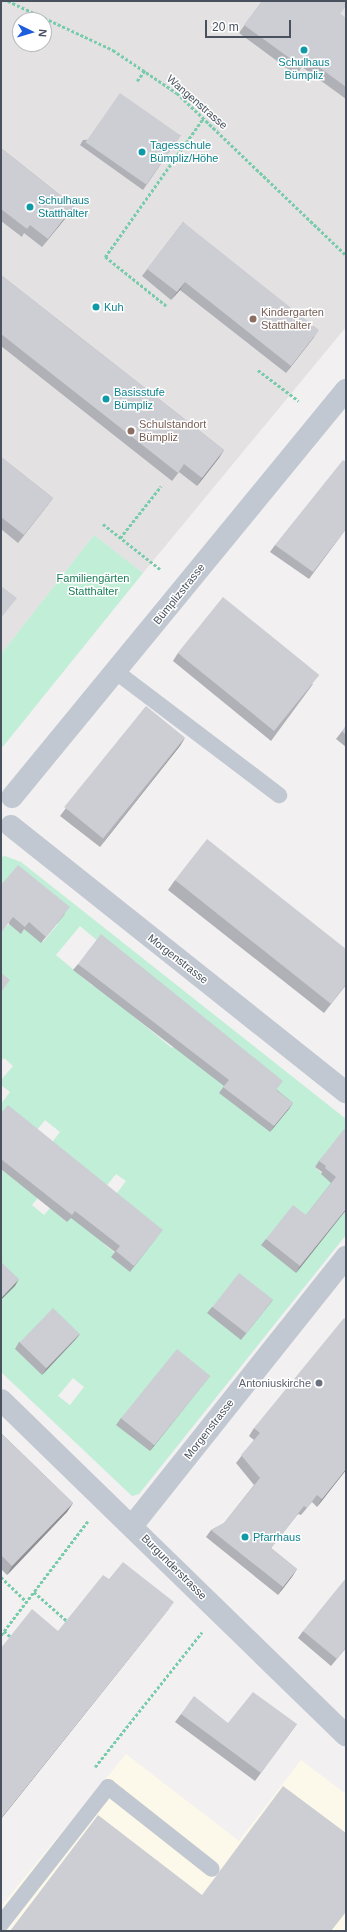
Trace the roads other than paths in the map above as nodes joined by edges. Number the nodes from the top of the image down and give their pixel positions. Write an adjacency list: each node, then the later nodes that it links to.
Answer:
1 (346, 390): 2 (street, Bümplizstrasse)
2 (115, 671): 3 (street, Bümplizstrasse); 4 (lane)
3 (6, 792): 5 (street)
4 (279, 795)
5 (6, 829): 6 (street, Morgenstrasse)
6 (346, 1092)
7 (346, 1257): 9 (street, Morgenstrasse)
8 (1, 1400): 9 (street, Burgunderstrasse)
9 (132, 1526): 10 (street, Burgunderstrasse)
10 (346, 1735)
11 (212, 1869): 12 (lane)
12 (1, 1924)

